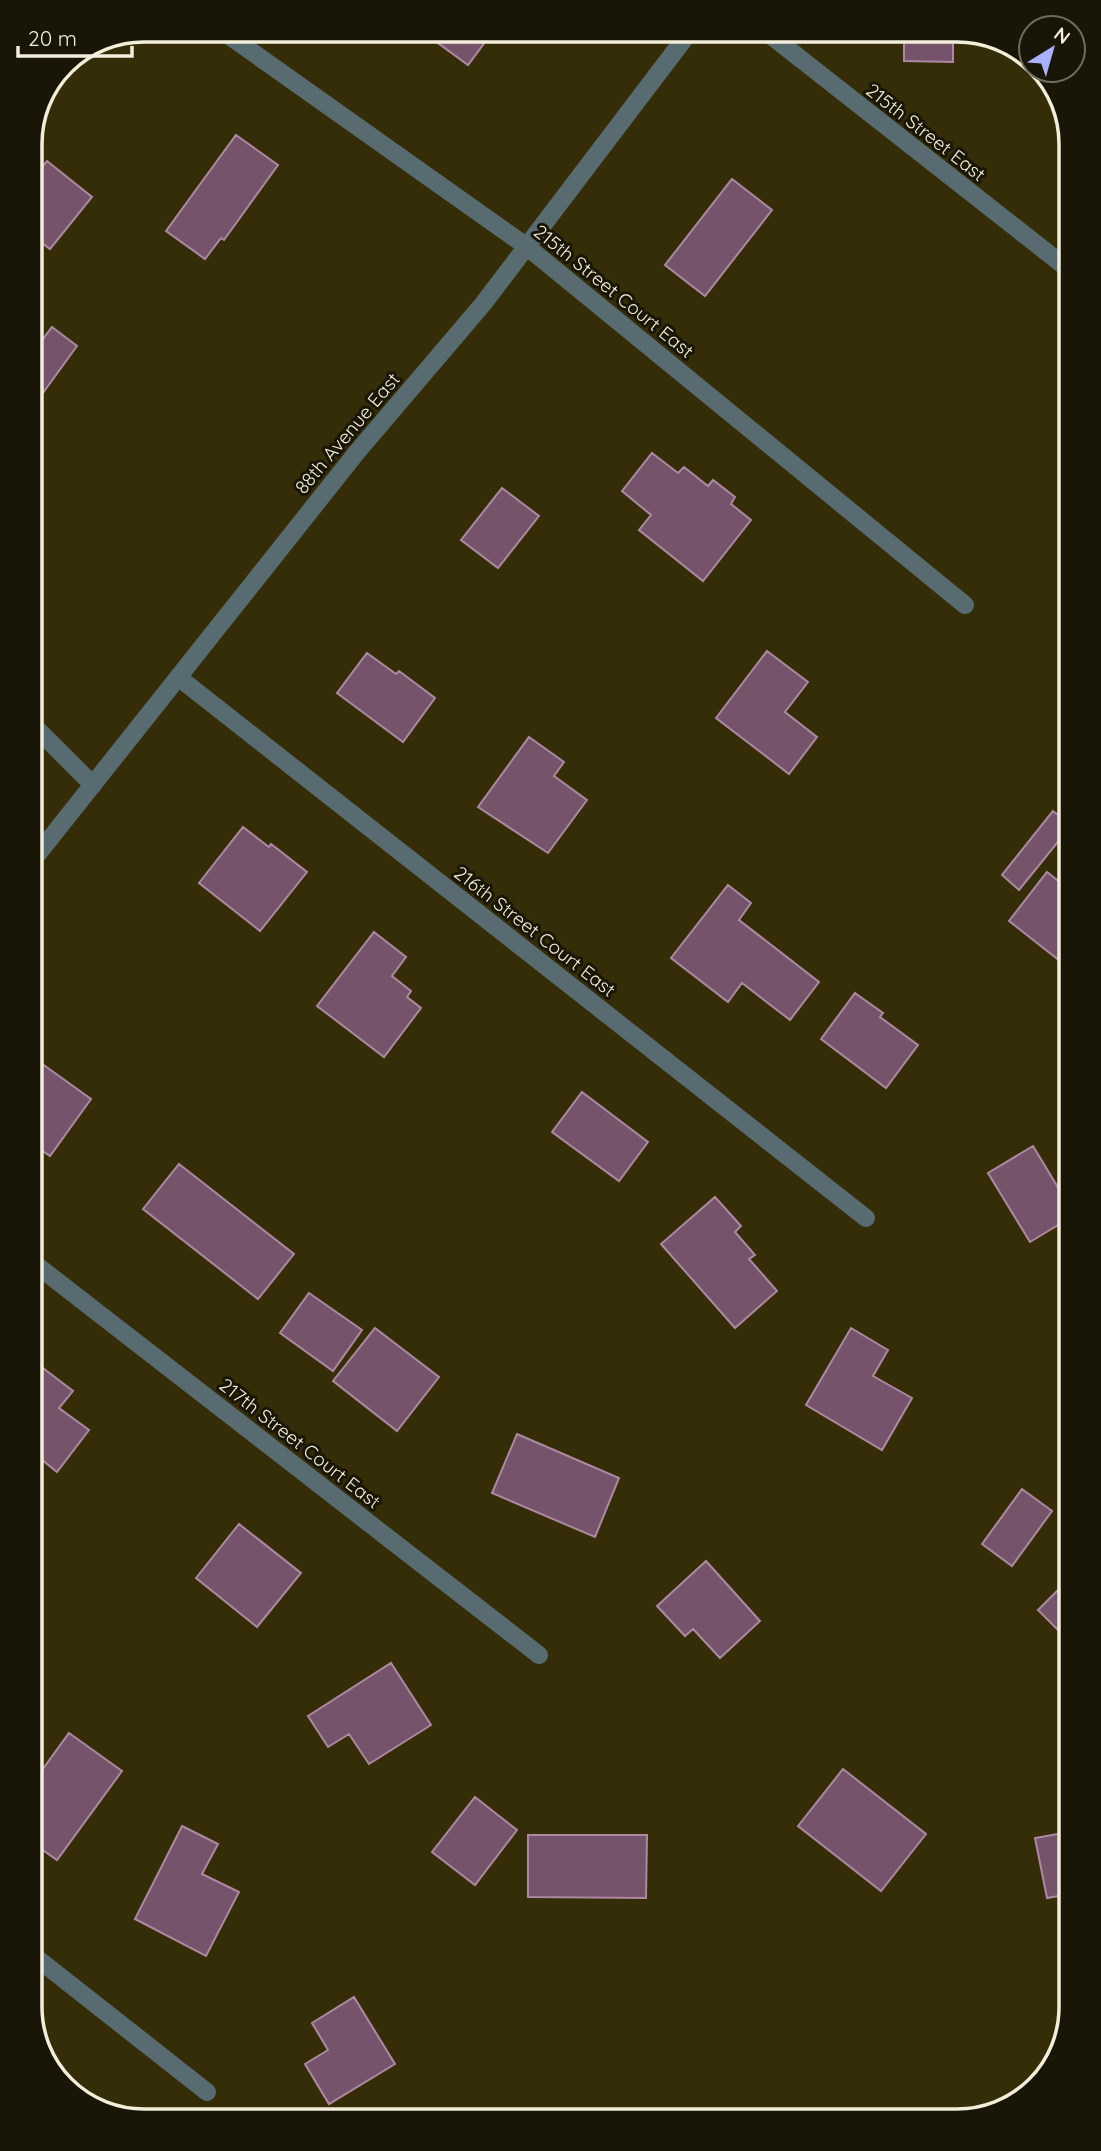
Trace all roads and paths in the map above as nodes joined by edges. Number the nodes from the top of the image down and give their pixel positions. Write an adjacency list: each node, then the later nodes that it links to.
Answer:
1 (238, 42): 4 (street, 215th Street Court East)
2 (682, 42): 4 (street, 88th Avenue East)
3 (779, 42): 5 (street, 215th Street East)
4 (526, 246): 6 (street, 215th Street Court East); 7 (street, 88th Avenue East)
5 (1059, 262)
6 (965, 605)
7 (178, 677): 9 (street, 88th Avenue East); 11 (street, 216th Street Court East)
8 (42, 734): 9 (street)
9 (93, 785): 10 (street, 88th Avenue East)
10 (42, 849)
11 (866, 1218)
12 (42, 1269): 13 (street, 217th Street Court East)
13 (539, 1655)
14 (42, 1962): 15 (street)
15 (207, 2092)

